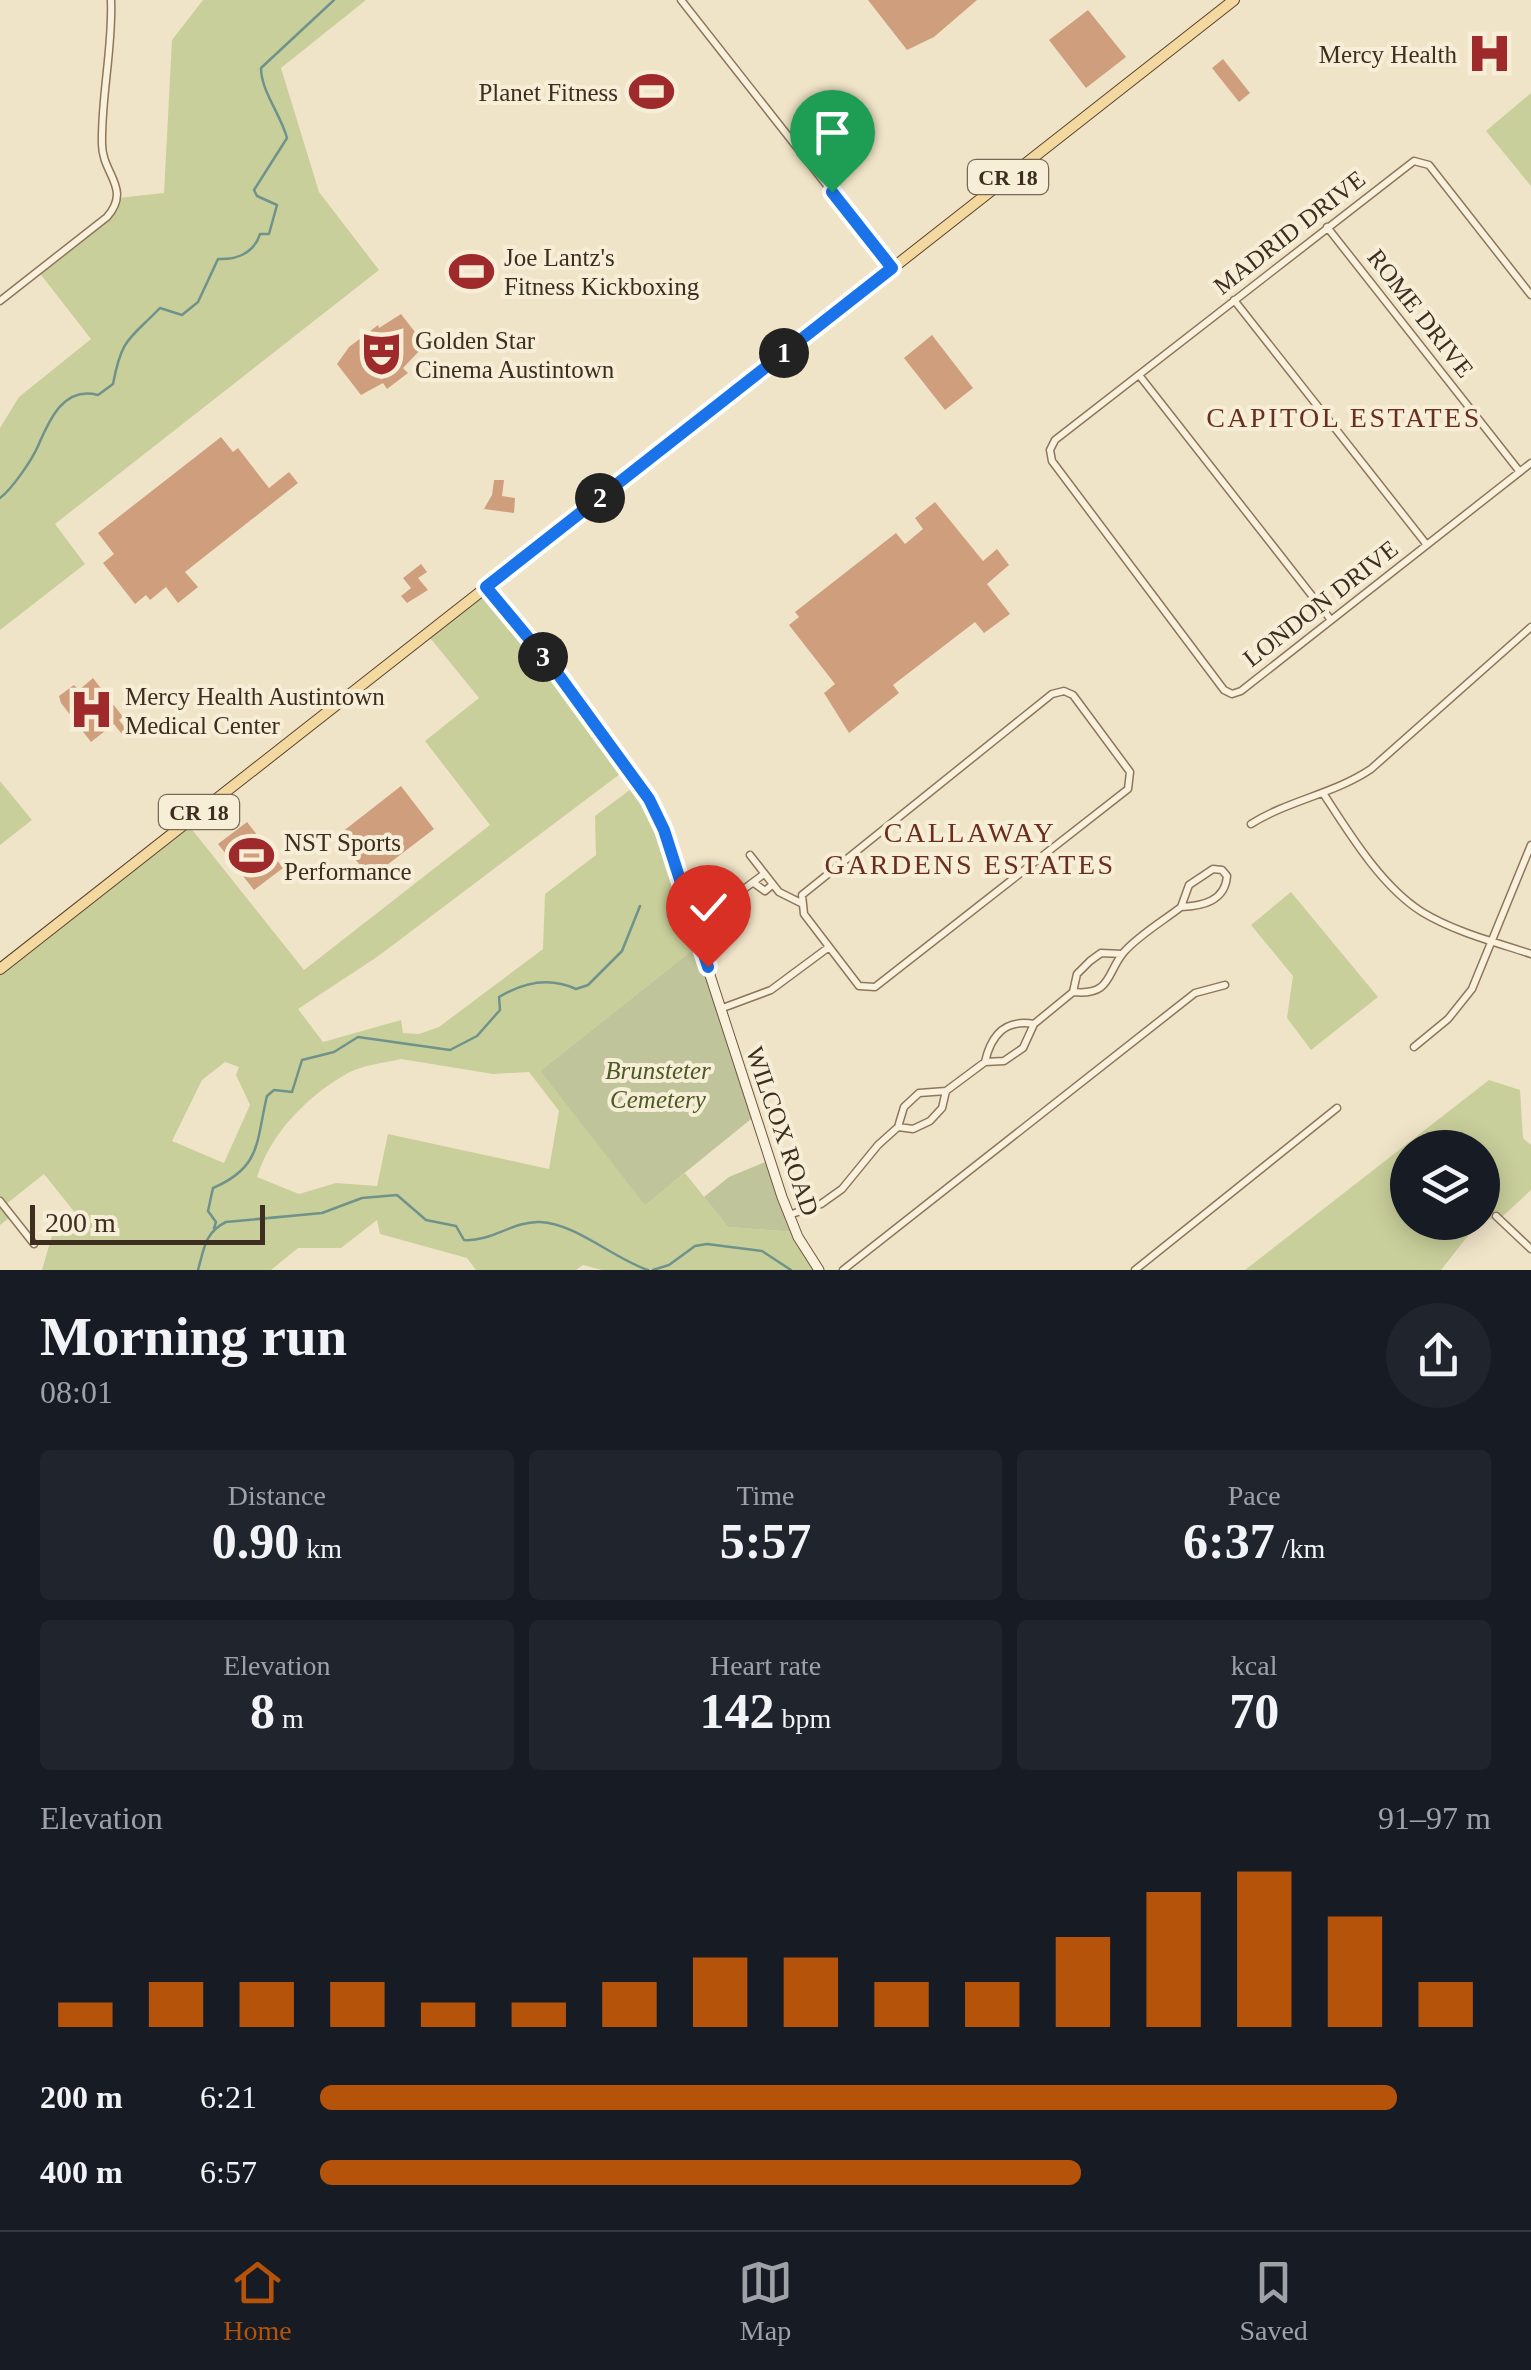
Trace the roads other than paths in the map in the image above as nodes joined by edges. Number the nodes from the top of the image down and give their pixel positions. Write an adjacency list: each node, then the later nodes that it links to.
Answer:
1 (111, 0): 8 (street)
2 (681, 0): 5 (street)
3 (1234, 0): 5 (main road, CR 18)
4 (1327, 227): 6 (street, MADRID DRIVE); 7 (street, MADRID DRIVE); 12 (street, ROME DRIVE)
5 (892, 268): 14 (main road, CR 18)
6 (1531, 295)
7 (1234, 300): 9 (street, MADRID DRIVE); 13 (street)
8 (0, 301)
9 (1139, 374): 10 (street, MADRID DRIVE); 15 (street)
10 (1050, 450): 15 (street, LONDON DRIVE)
11 (1531, 463): 12 (street, LONDON DRIVE)
12 (1520, 472): 13 (street, LONDON DRIVE)
13 (1426, 545): 15 (street, LONDON DRIVE)
14 (486, 587): 31 (main road, CR 18); 34 (street, WILCOX ROAD)
15 (1331, 620)
16 (1531, 626): 17 (street)
17 (1323, 793): 18 (street); 27 (street)
18 (1250, 824)
19 (1531, 845): 27 (street)
20 (750, 856): 21 (street)
21 (764, 874): 22 (street); 23 (street)
22 (754, 883): 23 (street); 25 (street)
23 (772, 885): 24 (street)
24 (800, 903): 28 (street); 28 (street)
25 (720, 907)
26 (1182, 907): 26 (street); 29 (street)
27 (1492, 941): 30 (street); 36 (street)
28 (829, 947): 34 (street)
29 (1122, 954): 33 (street); 33 (street)
30 (1531, 954)
31 (0, 968)
32 (1226, 985): 47 (street)
33 (1072, 992): 35 (street)
34 (720, 1009): 42 (street, WILCOX ROAD)
35 (1034, 1024): 37 (street); 37 (street)
36 (1414, 1046)
37 (985, 1062): 38 (street)
38 (946, 1090): 40 (street); 40 (street)
39 (1338, 1108): 48 (street)
40 (898, 1127): 42 (street)
41 (0, 1201): 44 (street)
42 (789, 1215): 46 (street, WILCOX ROAD)
43 (1500, 1220): 45 (street)
44 (34, 1244)
45 (1531, 1249)
46 (819, 1270)
47 (843, 1270)
48 (1134, 1270)

